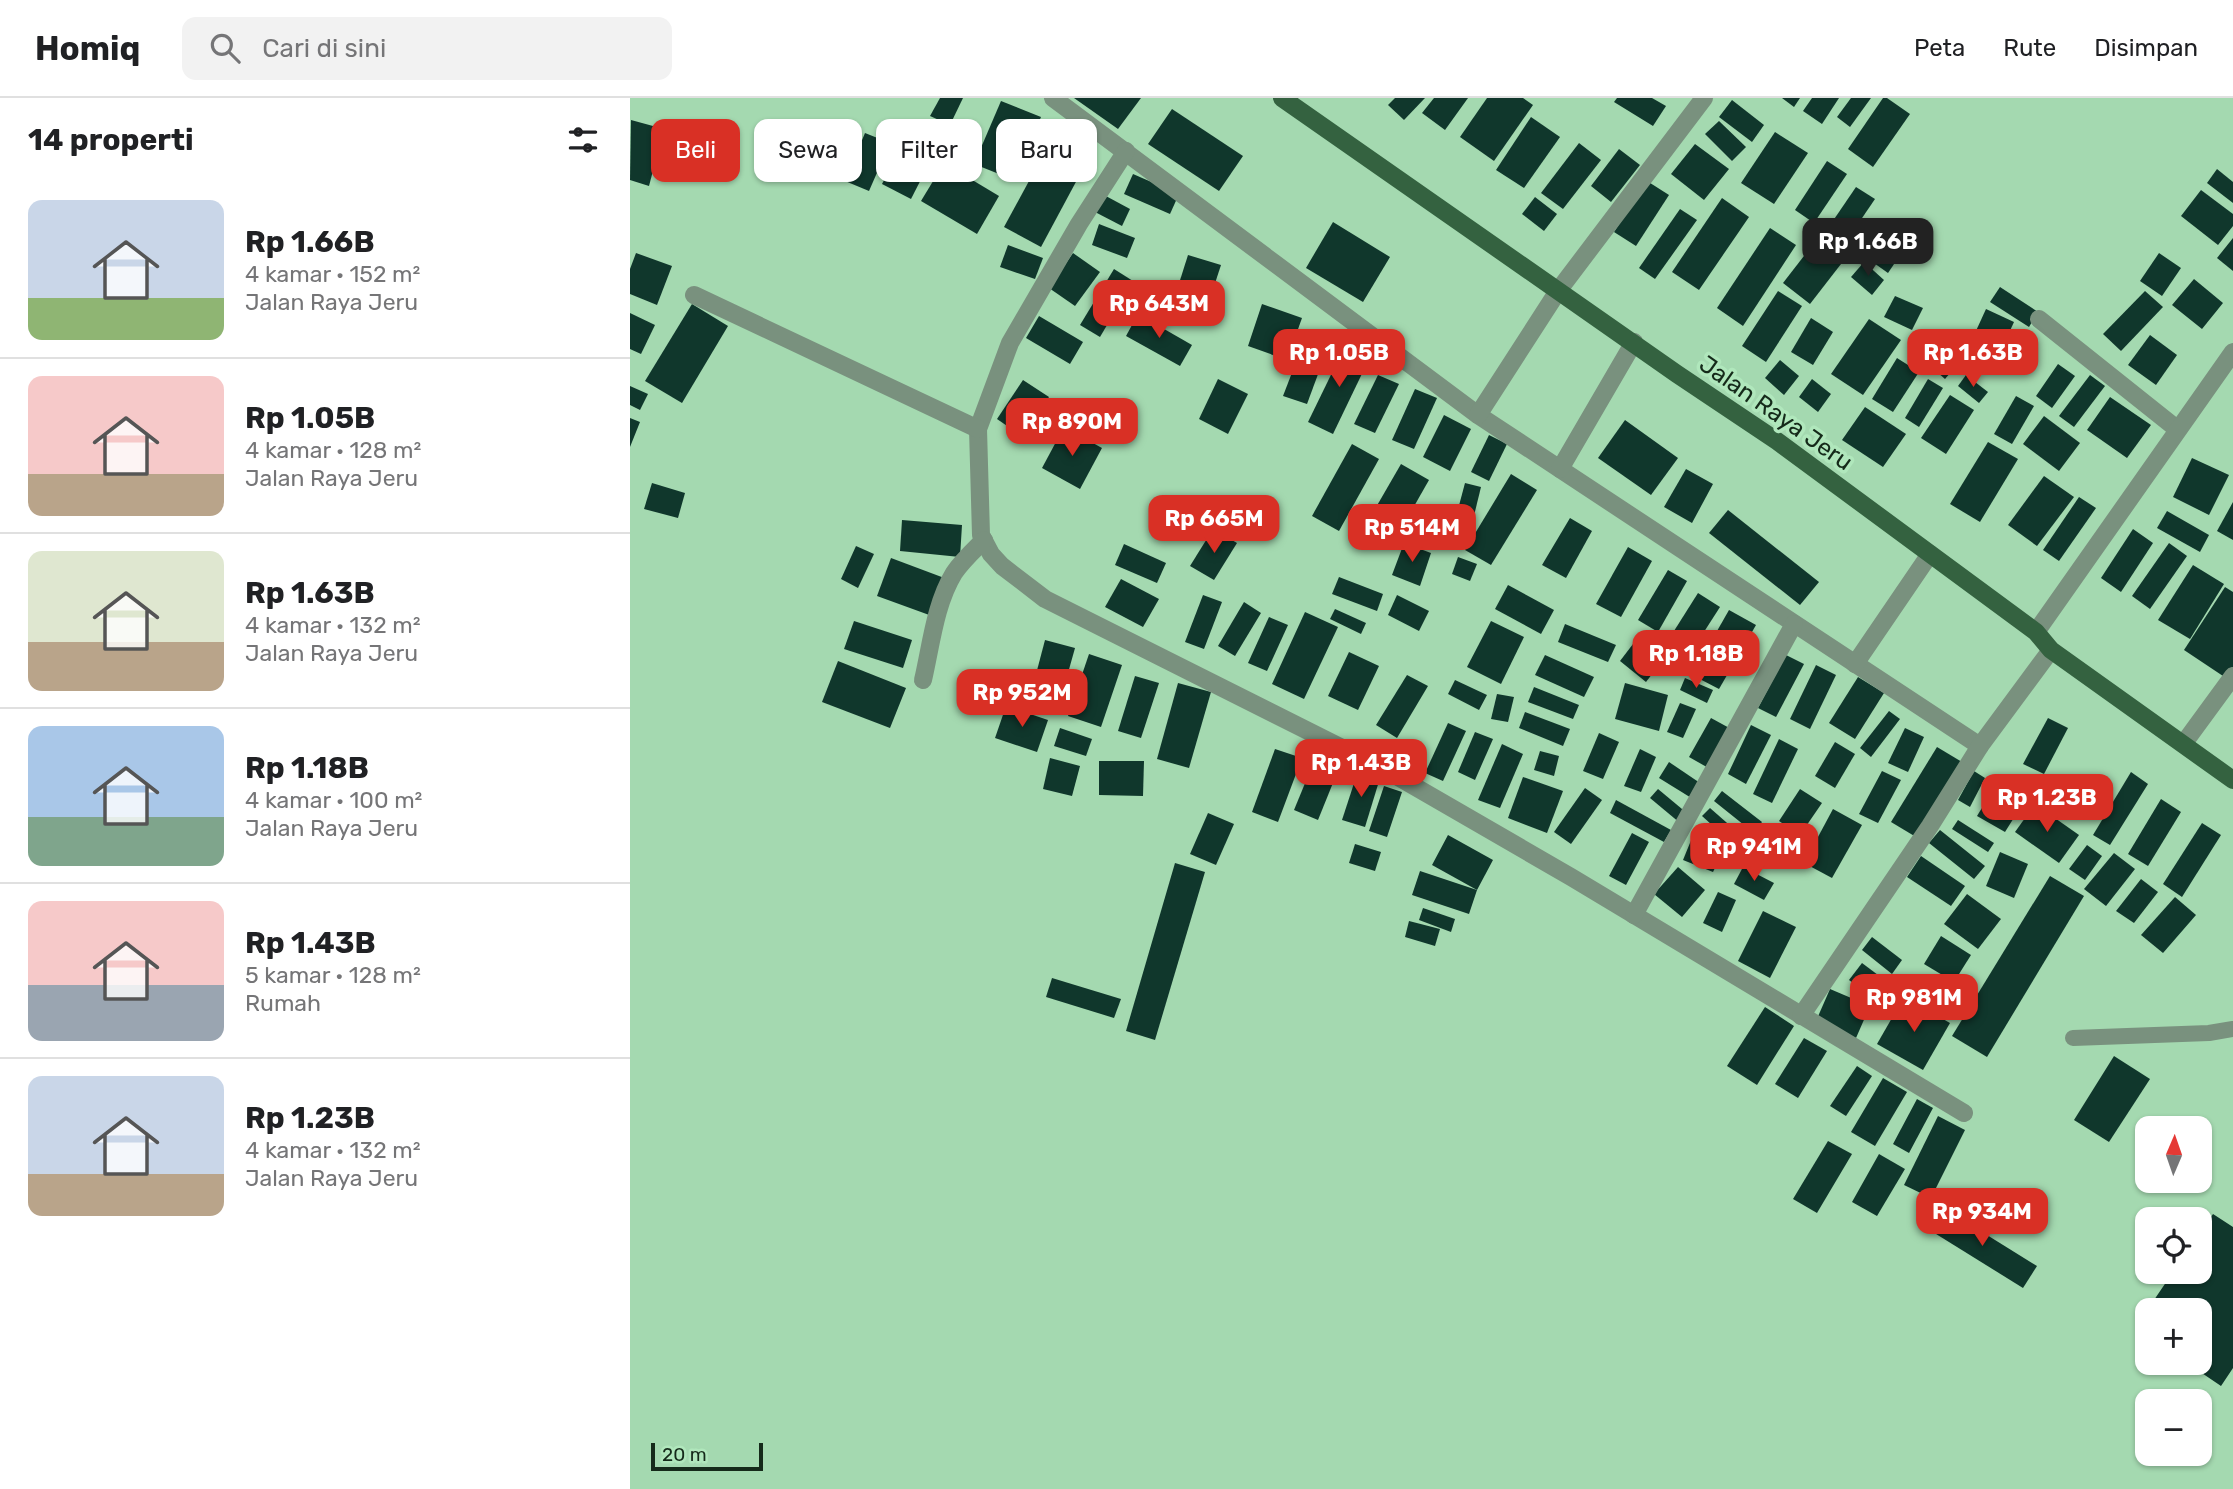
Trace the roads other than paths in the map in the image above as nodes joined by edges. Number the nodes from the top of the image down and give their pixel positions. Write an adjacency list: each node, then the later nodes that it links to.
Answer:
1 (1054, 98): 4 (street)
2 (1282, 98): 5 (main road, Jalan Raya Jeru)
3 (1704, 98): 5 (street)
4 (1126, 151): 10 (street); 11 (street)
5 (1559, 291): 8 (main road, Jalan Raya Jeru); 10 (street)
6 (694, 295): 11 (street)
7 (2039, 319): 12 (street)
8 (1634, 342): 13 (street); 15 (main road, Jalan Raya Jeru)
9 (2233, 352): 12 (street)
10 (1478, 415): 13 (street)
11 (978, 429): 14 (street)
12 (2178, 429): 17 (street)
13 (1560, 469): 16 (street)
14 (984, 540): 21 (street); 25 (street)
15 (1930, 554): 17 (main road, Jalan Raya Jeru); 19 (street)
16 (1794, 624): 19 (street); 25 (street)
17 (2036, 632): 18 (main road, Jalan Raya Jeru)
18 (2051, 650): 22 (main road, Jalan Raya Jeru); 23 (street)
19 (1855, 664): 23 (street)
20 (2233, 676): 22 (street)
21 (923, 680)
22 (2184, 743): 24 (main road, Jalan Raya Jeru)
23 (1980, 746): 26 (street)
24 (2233, 780)
25 (1634, 915): 26 (street)
26 (1801, 1016): 29 (street)
27 (2233, 1029): 28 (lane)
28 (2073, 1038)
29 (1964, 1113)

